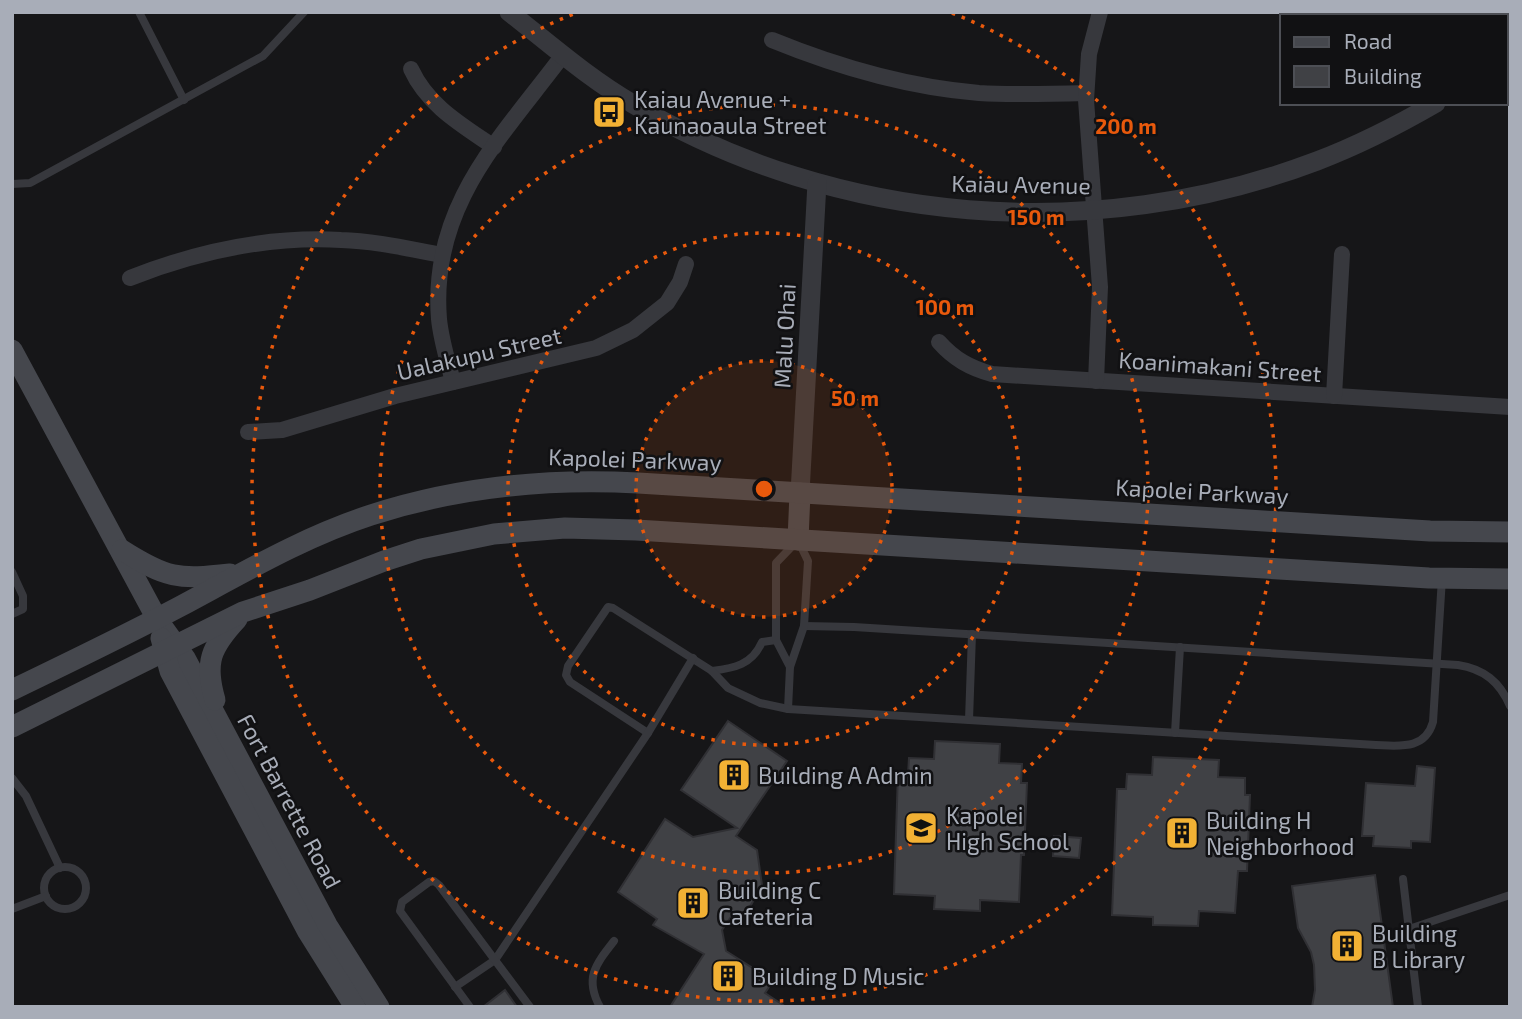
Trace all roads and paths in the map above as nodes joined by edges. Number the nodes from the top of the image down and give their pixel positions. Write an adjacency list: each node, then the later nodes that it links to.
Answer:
1 (139, 12): 9 (lane)
2 (304, 12): 9 (lane)
3 (509, 12): 6 (street, Kaiau Avenue)
4 (1100, 12): 8 (street)
5 (772, 40): 8 (street)
6 (564, 55): 11 (street); 12 (street, Kaiau Avenue)
7 (411, 69): 11 (street)
8 (1086, 93): 14 (street)
9 (184, 100): 13 (lane)
10 (1432, 105): 14 (street, Kaiau Avenue)
11 (494, 147): 16 (street)
12 (817, 183): 14 (street, Kaiau Avenue); 26 (street, Malu Ohai)
13 (12, 184)
14 (1094, 210): 21 (street)
15 (1342, 254): 23 (street)
16 (442, 256): 18 (street); 22 (street)
17 (687, 264): 22 (street, Ualakupu Street)
18 (130, 278)
19 (939, 342): 21 (street, Koanimakani Street)
20 (12, 350): 29 (main road, Fort Barrette Road)
21 (1096, 381): 23 (street, Koanimakani Street)
22 (453, 382): 25 (street, Ualakupu Street)
23 (1334, 396): 24 (street, Koanimakani Street)
24 (1510, 407)
25 (248, 432)
26 (800, 492): 27 (main road, Kapolei Parkway); 28 (main road); 31 (main road, Kapolei Parkway)
27 (1510, 531)
28 (798, 540): 32 (main road); 34 (main road); 37 (lane); 39 (lane)
29 (119, 548): 31 (main road); 36 (main road, Fort Barrette Road)
30 (12, 572): 35 (lane)
31 (243, 573): 36 (main road, Kapolei Parkway)
32 (1442, 578): 33 (main road); 43 (lane)
33 (1510, 579)
34 (243, 612): 41 (main road); 53 (main road)
35 (12, 614)
36 (157, 619): 41 (main road, Fort Barrette Road); 46 (main road, Kapolei Parkway)
37 (804, 626): 38 (lane); 44 (lane)
38 (972, 634): 40 (lane); 49 (lane)
39 (776, 640): 44 (lane); 45 (lane)
40 (1180, 647): 43 (lane); 52 (lane)
41 (170, 648): 50 (main road); 53 (main road, Fort Barrette Road); 64 (main road, Fort Barrette Road)
42 (693, 657): 45 (lane); 51 (lane); 51 (lane)
43 (1436, 663): 47 (lane); 52 (lane)
44 (790, 667): 48 (lane)
45 (712, 671): 48 (lane)
46 (12, 690)
47 (1510, 706)
48 (788, 709): 49 (lane)
49 (969, 720): 52 (lane)
50 (12, 727)
51 (648, 733): 62 (lane)
52 (1175, 733)
53 (231, 745): 65 (main road, Fort Barrette Road)
54 (12, 778): 55 (lane)
55 (60, 868): 58 (lane); 58 (lane)
56 (1403, 879): 60 (lane)
57 (1510, 895): 60 (lane)
58 (46, 896): 59 (lane)
59 (12, 909)
60 (1409, 929): 69 (lane)
61 (614, 941): 68 (lane)
62 (495, 960): 63 (lane); 63 (lane); 67 (lane)
63 (455, 987): 66 (lane)
64 (355, 1007)
65 (379, 1007)
66 (470, 1007)
67 (530, 1007)
68 (600, 1007)
69 (1418, 1007)

